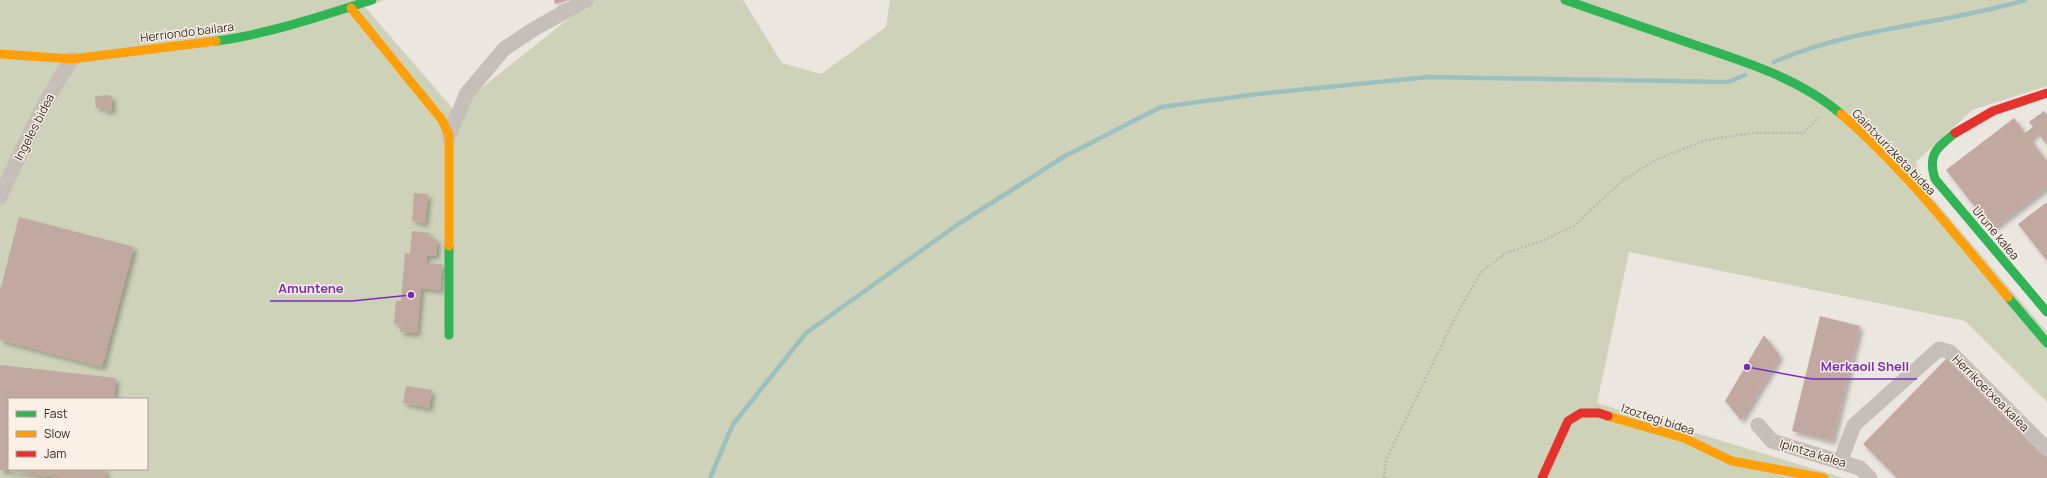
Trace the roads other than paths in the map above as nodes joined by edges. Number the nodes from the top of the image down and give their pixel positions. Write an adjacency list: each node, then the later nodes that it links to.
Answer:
1 (372, 0): 4 (street, Herriondo bailara)
2 (586, 0): 8 (street)
3 (1565, 0): 12 (street, Gaintxurizketa bidea)
4 (351, 8): 6 (street, Herriondo bailara); 8 (street)
5 (0, 54): 6 (street, Herriondo bailara)
6 (72, 59): 9 (street, Ingeles bidea)
7 (2047, 93): 10 (street, Urune kalea)
8 (448, 135): 11 (street)
9 (0, 197)
10 (2047, 312)
11 (449, 335)
12 (2047, 343)
13 (1758, 425): 15 (street, Ipintza kalea)
14 (2047, 449): 15 (street, Herrikoetxea kalea)
15 (1840, 462): 18 (street, Ipintza kalea)
16 (1542, 478): 17 (street, Izoztegi bidea)
17 (1824, 478)
18 (1870, 478)

